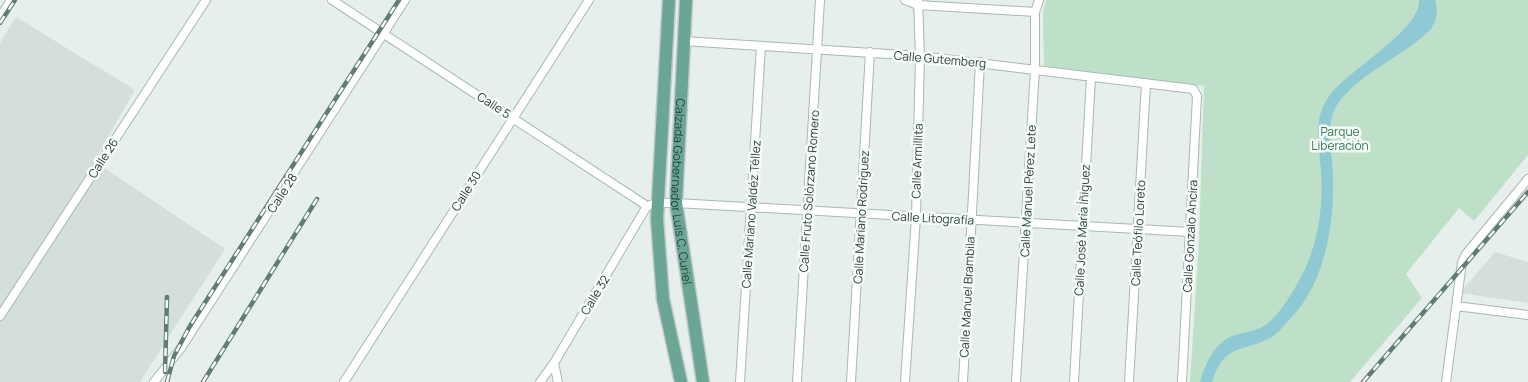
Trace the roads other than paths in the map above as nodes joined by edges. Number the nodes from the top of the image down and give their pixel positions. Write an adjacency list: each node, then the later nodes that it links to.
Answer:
1 (11, 0): 13 (street)
2 (206, 0): 40 (street, Calle 26)
3 (332, 0): 14 (street, Calle 5)
4 (405, 0): 14 (street, Calle 28)
5 (589, 0): 25 (street, Calle 30)
6 (669, 0): 28 (main road, Calzada Gobernador Luis C. Curiel)
7 (686, 0): 15 (main road, Calzada Gobernador Luis C. Curiel)
8 (820, 0): 17 (street, Calle Fruto Solórzano Romero)
9 (905, 0): 11 (street)
10 (1039, 0): 12 (street, Calle Manuel Pérez Lete)
11 (918, 3): 12 (street); 19 (street, Calle Armillita)
12 (1035, 12): 21 (street, Calle Manuel Pérez Lete)
13 (0, 17)
14 (384, 34): 25 (street, Calle 5); 42 (street, Calle 28)
15 (683, 41): 16 (street, Calle Gutemberg); 27 (main road, Calzada Gobernador Luis C. Curiel)
16 (761, 46): 17 (street, Calle Gutemberg); 29 (street, Calle Mariano Valdéz Téllez)
17 (817, 50): 18 (street, Calle Gutemberg); 30 (street, Calle Fruto Solórzano Romero)
18 (870, 52): 19 (street, Calle Gutemberg); 31 (street, Calle Mariano Rodríguez)
19 (920, 56): 20 (street, Calle Gutemberg); 32 (street, Calle Armillita)
20 (980, 62): 21 (street, Calle Gutemberg); 33 (street, Calle Manuel Brambila)
21 (1035, 69): 22 (street, Calle Gutemberg); 34 (street, Calle Manuel Pérez Lete)
22 (1091, 77): 23 (street, Calle Gutemberg); 35 (street, Calle José María Íñiguez)
23 (1146, 83): 24 (street, Calle Gutemberg); 36 (street, Calle Teófilo Loreto)
24 (1195, 91): 37 (street, Calle Gonzalo Ancira)
25 (513, 117): 28 (street, Calle 5); 43 (street, Calle 30)
26 (1528, 178): 38 (street)
27 (676, 203): 28 (street, Calle Litografía); 29 (street, Calle Litografía); 47 (main road, Calzada Gobernador Luis C. Curiel)
28 (652, 204): 41 (street, Calle 32); 46 (main road, Calzada Gobernador Luis C. Curiel)
29 (751, 208): 30 (street, Calle Litografía); 48 (street, Calle Mariano Valdéz Téllez)
30 (808, 211): 31 (street, Calle Litografía); 49 (street, Calle Fruto Solórzano Romero)
31 (861, 214): 32 (street, Calle Litografía); 50 (street, Calle Mariano Rodríguez)
32 (916, 217): 33 (street, Calle Litografía); 51 (street, Calle Armillita)
33 (971, 220): 34 (street, Calle Litografía); 52 (street, Calle Manuel Brambila)
34 (1026, 223): 35 (street, Calle Litografía); 53 (street, Calle Manuel Pérez Lete)
35 (1082, 226): 36 (street, Calle Litografía); 54 (street, Calle José María Íñiguez)
36 (1138, 229): 37 (street, Calle Litografía); 55 (street, Calle Teófilo Loreto)
37 (1190, 232): 56 (street, Calle Gonzalo Ancira)
38 (1456, 306): 39 (street); 57 (street)
39 (1528, 315)
40 (0, 316)
41 (554, 363): 44 (street, Calle 32); 45 (street)
42 (154, 382)
43 (344, 382)
44 (540, 382)
45 (558, 382)
46 (681, 382)
47 (703, 382)
48 (740, 382)
49 (797, 382)
50 (852, 382)
51 (905, 382)
52 (963, 382)
53 (1016, 382)
54 (1074, 382)
55 (1129, 382)
56 (1182, 382)
57 (1446, 382)

